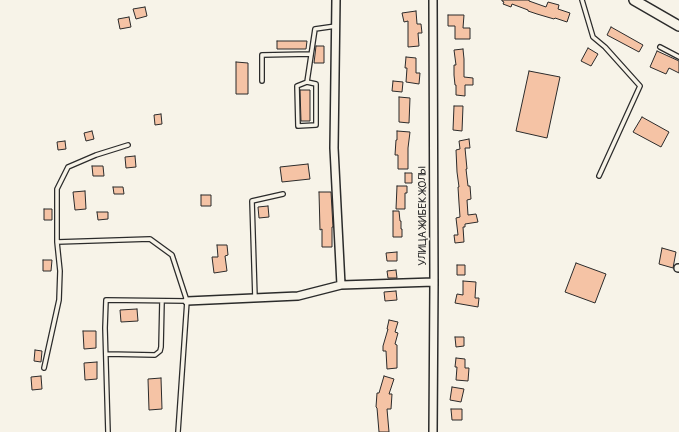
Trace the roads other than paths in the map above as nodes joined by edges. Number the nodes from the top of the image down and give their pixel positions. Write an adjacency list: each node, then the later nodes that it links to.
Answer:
1 (336, 0): 5 (street)
2 (433, 0): 16 (street, УЛИЦА ЖИБЕК ЖОЛЫ)
3 (582, 0): 13 (lane)
4 (634, 0): 6 (main road)
5 (336, 26): 8 (lane); 17 (street)
6 (679, 26)
7 (660, 47): 9 (lane)
8 (311, 54): 10 (lane); 11 (lane)
9 (679, 57)
10 (262, 81)
11 (308, 82): 11 (lane)
12 (128, 145): 15 (lane)
13 (599, 176)
14 (283, 194): 18 (lane)
15 (57, 242): 20 (lane); 22 (lane)
16 (434, 282): 17 (street); 25 (street, УЛИЦА ЖИБЕК ЖОЛЫ)
17 (341, 285): 18 (street)
18 (255, 298): 20 (street)
19 (162, 301): 20 (lane); 21 (lane); 21 (lane)
20 (187, 301): 24 (lane)
21 (106, 354): 23 (lane)
22 (44, 368)
23 (108, 432)
24 (178, 432)
25 (433, 432)

